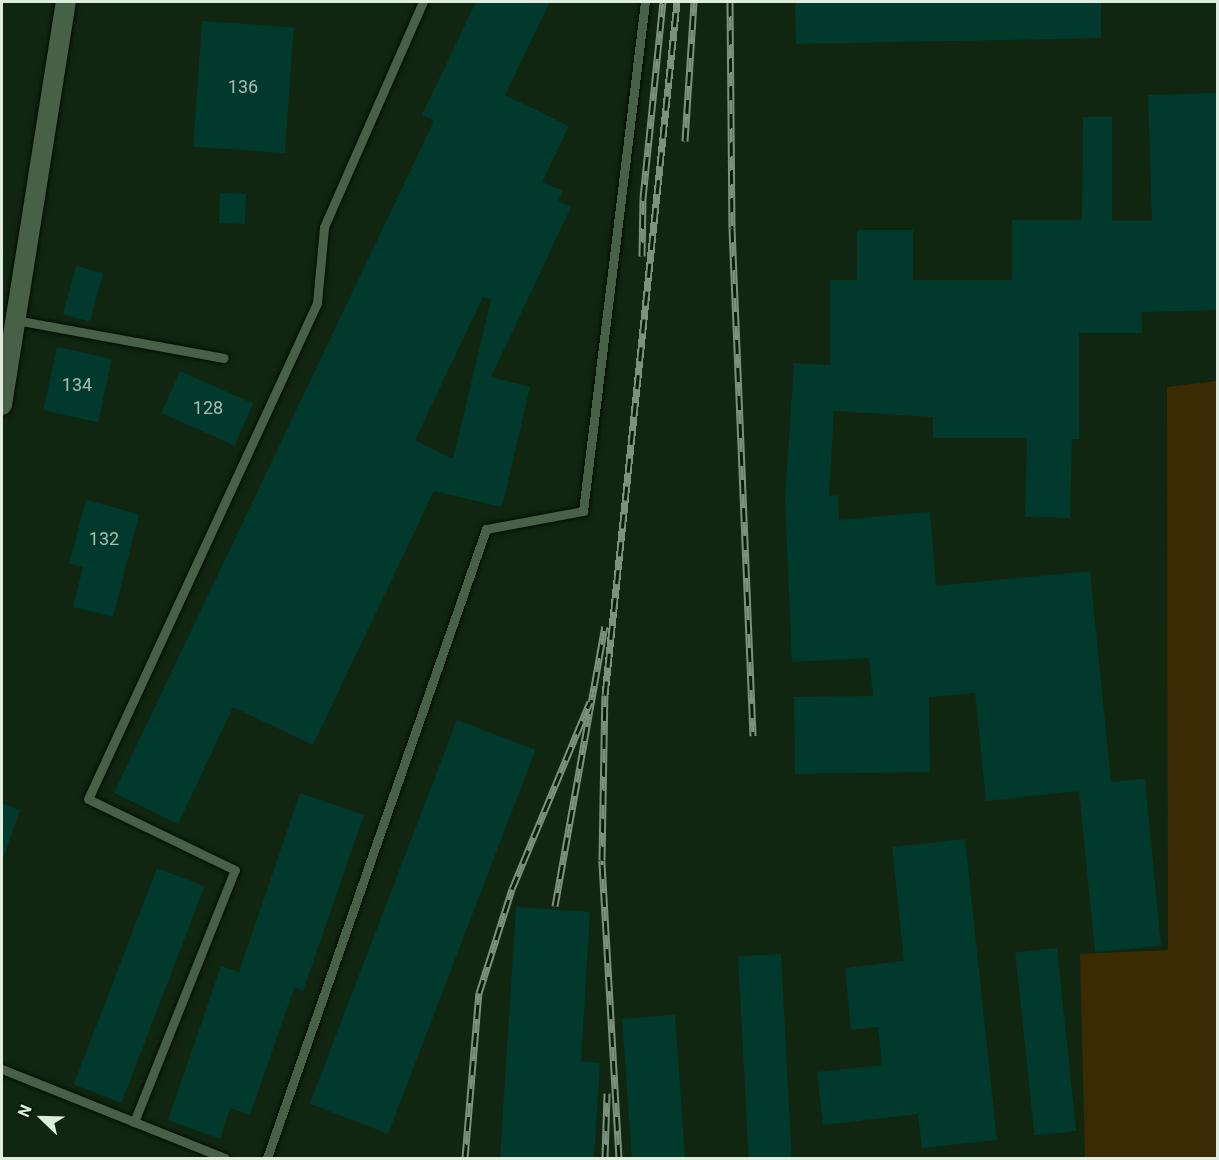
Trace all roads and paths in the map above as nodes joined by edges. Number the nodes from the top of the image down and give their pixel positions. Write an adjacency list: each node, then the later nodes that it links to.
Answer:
1 (66, 2): 4 (street)
2 (423, 2): 8 (lane)
3 (645, 2): 10 (lane)
4 (15, 320): 5 (lane); 6 (street)
5 (224, 358)
6 (2, 405)
7 (2, 1069): 8 (lane)
8 (134, 1122): 9 (lane)
9 (225, 1158)
10 (267, 1158)

